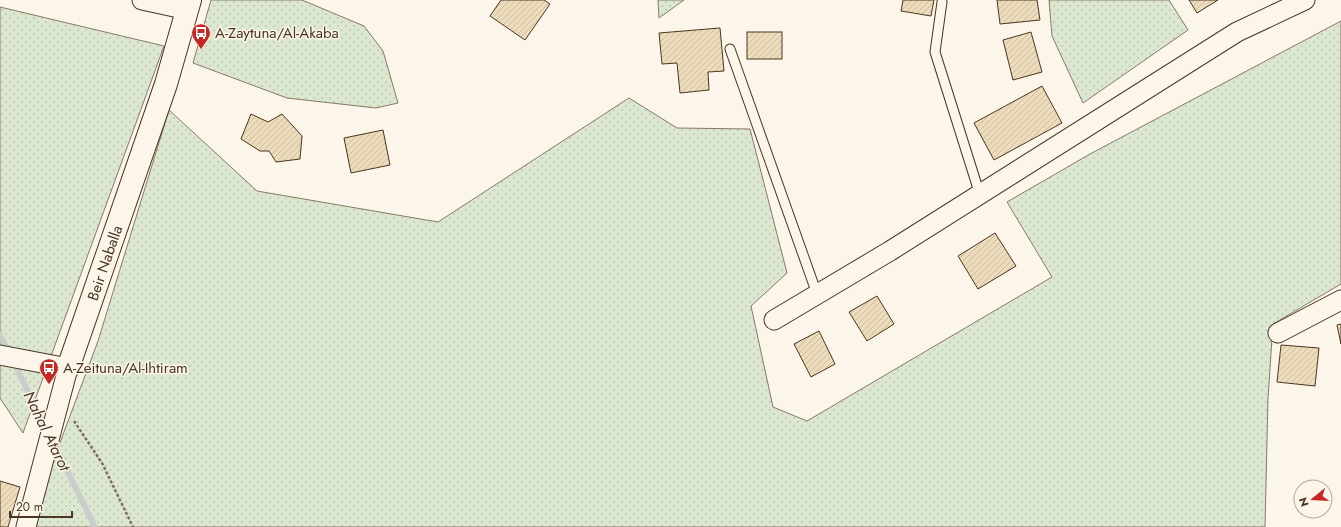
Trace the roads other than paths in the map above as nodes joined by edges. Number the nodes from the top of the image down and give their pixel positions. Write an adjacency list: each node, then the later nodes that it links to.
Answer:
1 (142, 0): 4 (street)
2 (1305, 0): 6 (street)
3 (942, 2): 6 (lane)
4 (189, 5): 12 (street, Beir Naballa)
5 (730, 49): 7 (lane)
6 (980, 195): 7 (street)
7 (818, 294): 9 (street)
8 (1341, 300): 10 (street)
9 (774, 320)
10 (1278, 333)
11 (0, 355): 12 (street)
12 (68, 368): 13 (street, Beir Naballa)
13 (26, 527)

